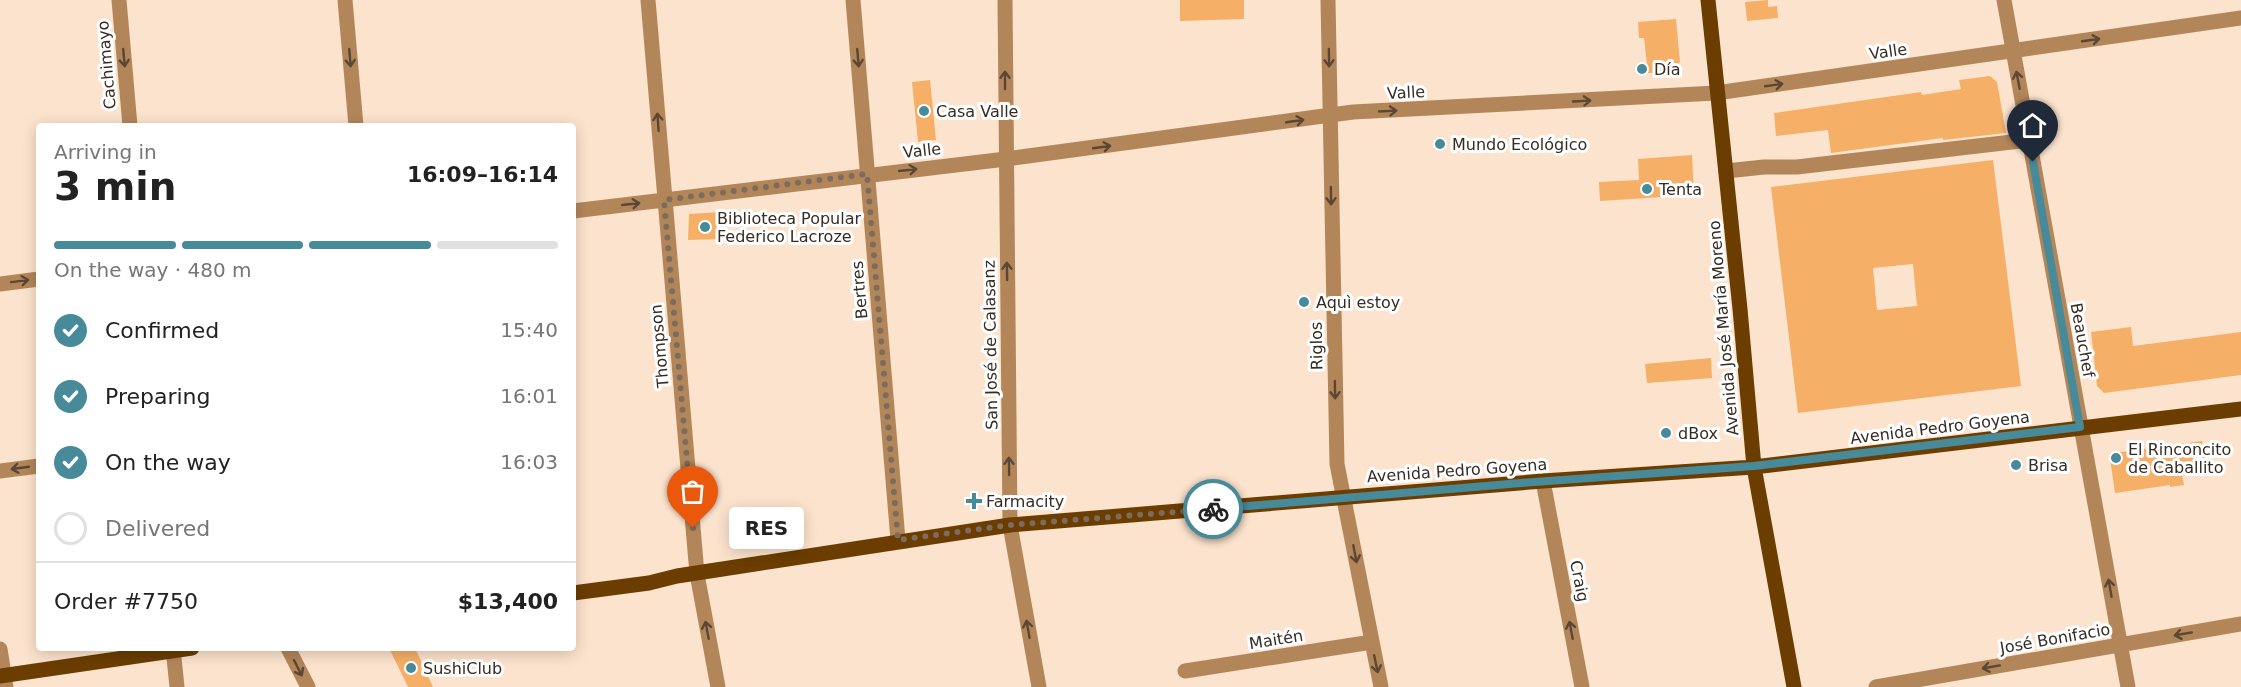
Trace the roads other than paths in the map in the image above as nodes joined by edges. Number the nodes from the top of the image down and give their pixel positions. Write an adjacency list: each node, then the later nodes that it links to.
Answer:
1 (118, 0): 13 (street, Cachimayo, one-way to 13)
2 (345, 0): 14 (street, one-way to 14)
3 (648, 0): 19 (street, Thompson, one-way to 3)
4 (853, 0): 18 (street, Bertres, one-way to 18)
5 (1005, 0): 16 (street, San José de Calasanz, one-way to 5)
6 (1328, 0): 12 (street, Riglos, one-way to 12)
7 (1708, 0): 11 (main road, Avenida José María Moreno)
8 (2004, 0): 10 (street, Beauchef)
9 (2241, 18): 10 (street, Valle, one-way to 9)
10 (2012, 51): 11 (street, Valle, one-way to 10); 15 (street, Beauchef, one-way to 10)
11 (1716, 93): 12 (street, Valle, one-way to 11); 17 (main road, Avenida José María Moreno)
12 (1329, 116): 16 (street, Valle, one-way to 12); 29 (street, Riglos, one-way to 29)
13 (130, 123)
14 (356, 123)
15 (2029, 140): 17 (street); 24 (street, Beauchef)
16 (1006, 159): 18 (street, Valle, one-way to 16); 30 (street, San José de Calasanz, one-way to 16)
17 (1726, 171): 26 (main road, Avenida José María Moreno)
18 (867, 174): 19 (street, Valle); 31 (street, Bertres)
19 (664, 200): 20 (street, Valle, one-way to 19); 32 (street, Thompson)
20 (576, 211)
21 (36, 279): 22 (street, one-way to 21)
22 (0, 284)
23 (2241, 409): 24 (main road, Avenida Pedro Goyena)
24 (2080, 427): 26 (main road, Avenida Pedro Goyena); 38 (street, Beauchef, one-way to 24)
25 (36, 466): 27 (street, one-way to 27)
26 (1754, 466): 28 (main road, Avenida Pedro Goyena); 51 (main road, Avenida José María Moreno)
27 (0, 471)
28 (1543, 481): 29 (main road, Avenida Pedro Goyena); 50 (street, Craig, one-way to 28)
29 (1344, 496): 30 (main road, Avenida Pedro Goyena); 37 (street, Riglos, one-way to 37)
30 (1010, 525): 31 (main road, Avenida Pedro Goyena); 48 (street, San José de Calasanz, one-way to 30)
31 (898, 540): 32 (main road, Avenida Pedro Goyena)
32 (697, 574): 33 (main road, Avenida Pedro Goyena); 47 (street, Thompson, one-way to 32)
33 (677, 576): 34 (main road, Avenida Pedro Goyena); 35 (main road, Avenida Pedro Goyena)
34 (576, 583)
35 (576, 593)
36 (2241, 624): 38 (street, José Bonifacio, one-way to 38)
37 (1371, 642): 43 (street, Maitén); 49 (street, Riglos, one-way to 49)
38 (2120, 645): 52 (street, José Bonifacio, one-way to 52); 53 (street, Beauchef)
39 (0, 649): 44 (street)
40 (167, 651): 44 (main road)
41 (173, 651): 45 (street)
42 (290, 651): 46 (street, one-way to 46)
43 (1185, 671)
44 (3, 680)
45 (177, 687)
46 (308, 687)
47 (718, 687)
48 (1039, 687)
49 (1381, 687)
50 (1582, 687)
51 (1794, 687)
52 (1876, 687)
53 (2128, 687)

